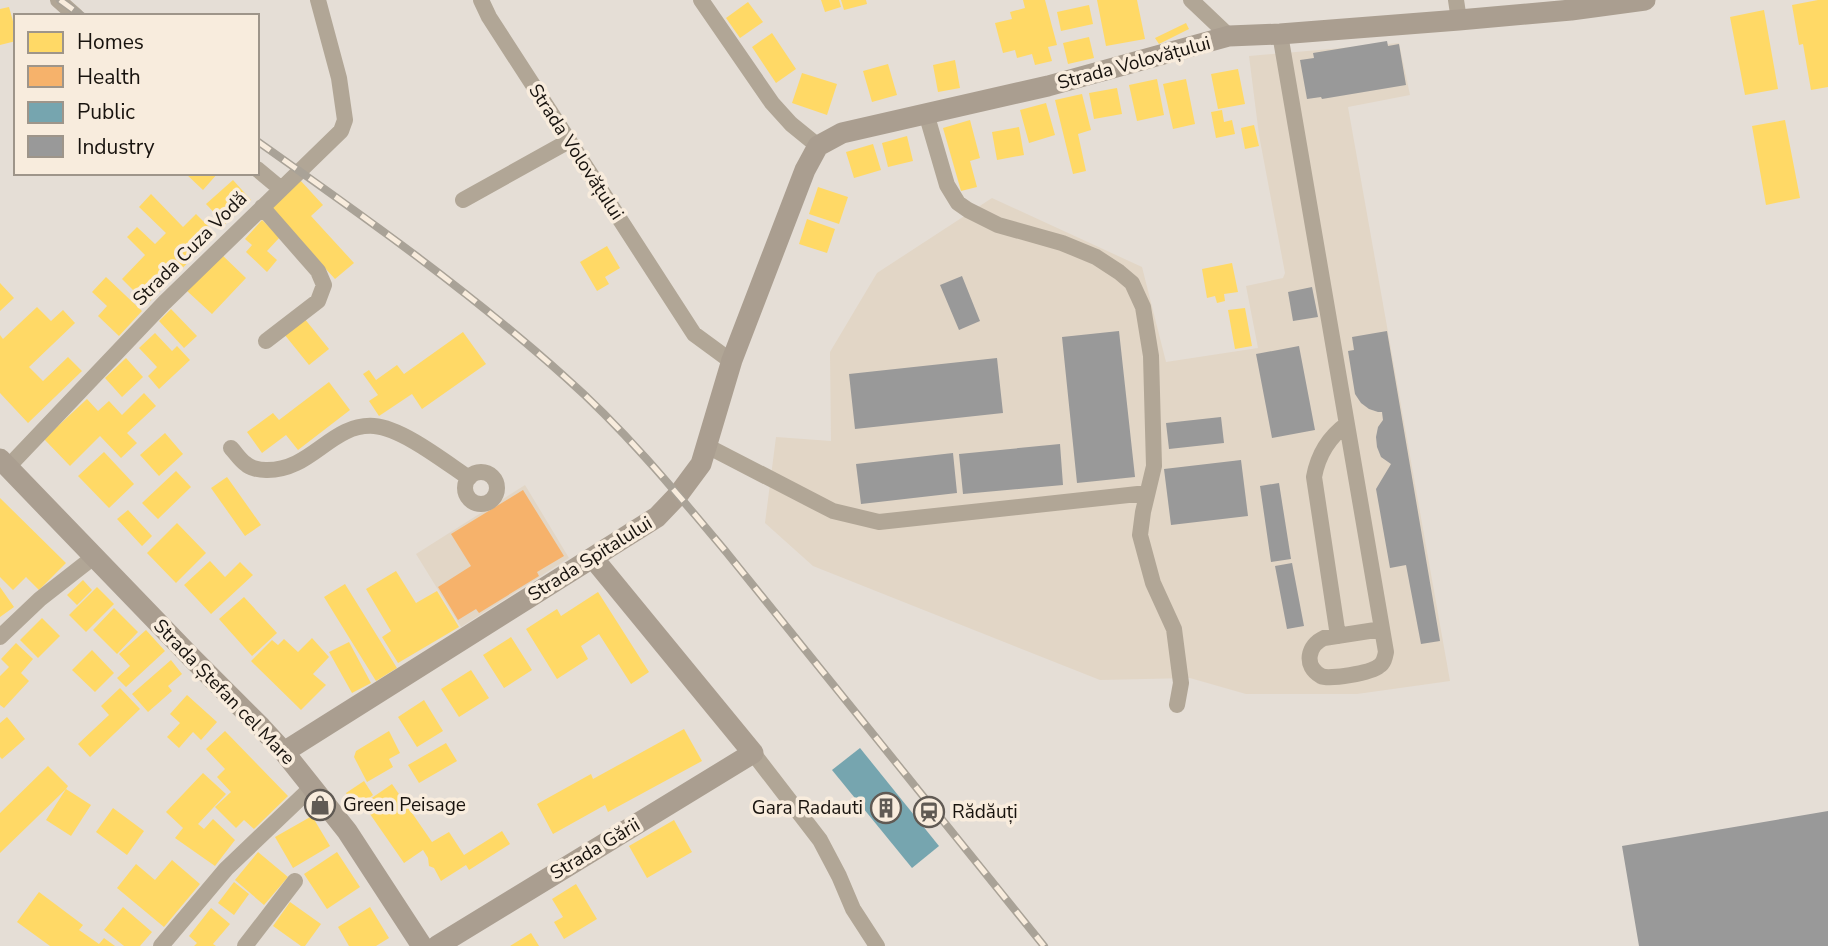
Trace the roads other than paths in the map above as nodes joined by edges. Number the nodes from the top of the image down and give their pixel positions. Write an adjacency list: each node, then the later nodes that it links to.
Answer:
1 (58, 0): 8 (street)
2 (318, 0): 15 (street, Strada Cuza Vodă)
3 (481, 0): 12 (street, Strada Volovățului)
4 (701, 0): 13 (street)
5 (1191, 0): 10 (street)
6 (1645, 0): 7 (main road, Strada Volovățului)
7 (1457, 10): 9 (main road, Strada Volovățului)
8 (74, 14)
9 (1280, 34): 10 (main road, Strada Volovățului); 20 (street)
10 (1229, 36): 11 (main road, Strada Volovățului)
11 (926, 113): 13 (main road, Strada Volovățului); 25 (street)
12 (569, 141): 16 (street); 19 (street, Strada Volovățului)
13 (818, 146): 19 (main road, Strada Spitalului)
14 (259, 171): 15 (street)
15 (281, 189): 17 (street, Strada Cuza Vodă)
16 (463, 200)
17 (262, 207): 18 (street); 23 (street, Strada Cuza Vodă)
18 (266, 341)
19 (732, 360): 21 (main road, Strada Spitalului)
20 (1348, 424): 28 (street); 29 (street)
21 (707, 446): 25 (street); 27 (main road, Strada Spitalului)
22 (231, 448): 24 (street)
23 (4, 463): 26 (main road, Strada Ștefan cel Mare)
24 (469, 478)
25 (1147, 493): 31 (street)
26 (95, 556): 30 (street); 32 (main road, Strada Ștefan cel Mare)
27 (593, 558): 32 (main road, Strada Spitalului); 33 (main road)
28 (1382, 629): 29 (street); 29 (street)
29 (1338, 636)
30 (0, 637)
31 (1177, 705)
32 (284, 752): 34 (main road, Strada Ștefan cel Mare)
33 (753, 753): 39 (main road, Strada Gării); 40 (street)
34 (313, 786): 36 (street); 38 (main road, Strada Ștefan cel Mare)
35 (295, 881): 37 (street)
36 (161, 946)
37 (246, 946)
38 (422, 946)
39 (437, 946)
40 (877, 946)

